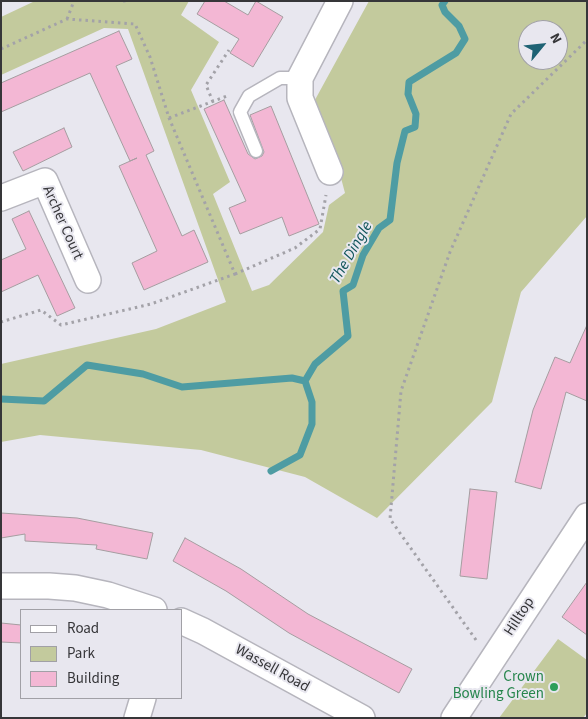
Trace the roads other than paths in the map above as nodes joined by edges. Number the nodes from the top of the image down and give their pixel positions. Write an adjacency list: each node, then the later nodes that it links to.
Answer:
1 (340, 1): 2 (street)
2 (300, 78): 3 (lane); 4 (street)
3 (256, 151)
4 (330, 172)
5 (1, 198): 6 (street, Archer Court)
6 (88, 280)
7 (587, 516): 14 (street, Hilltop)
8 (1, 586): 9 (street)
9 (151, 609)
10 (182, 622): 13 (street, Wassell Road)
11 (144, 699): 12 (street)
12 (137, 718)
13 (362, 718)
14 (454, 718)

